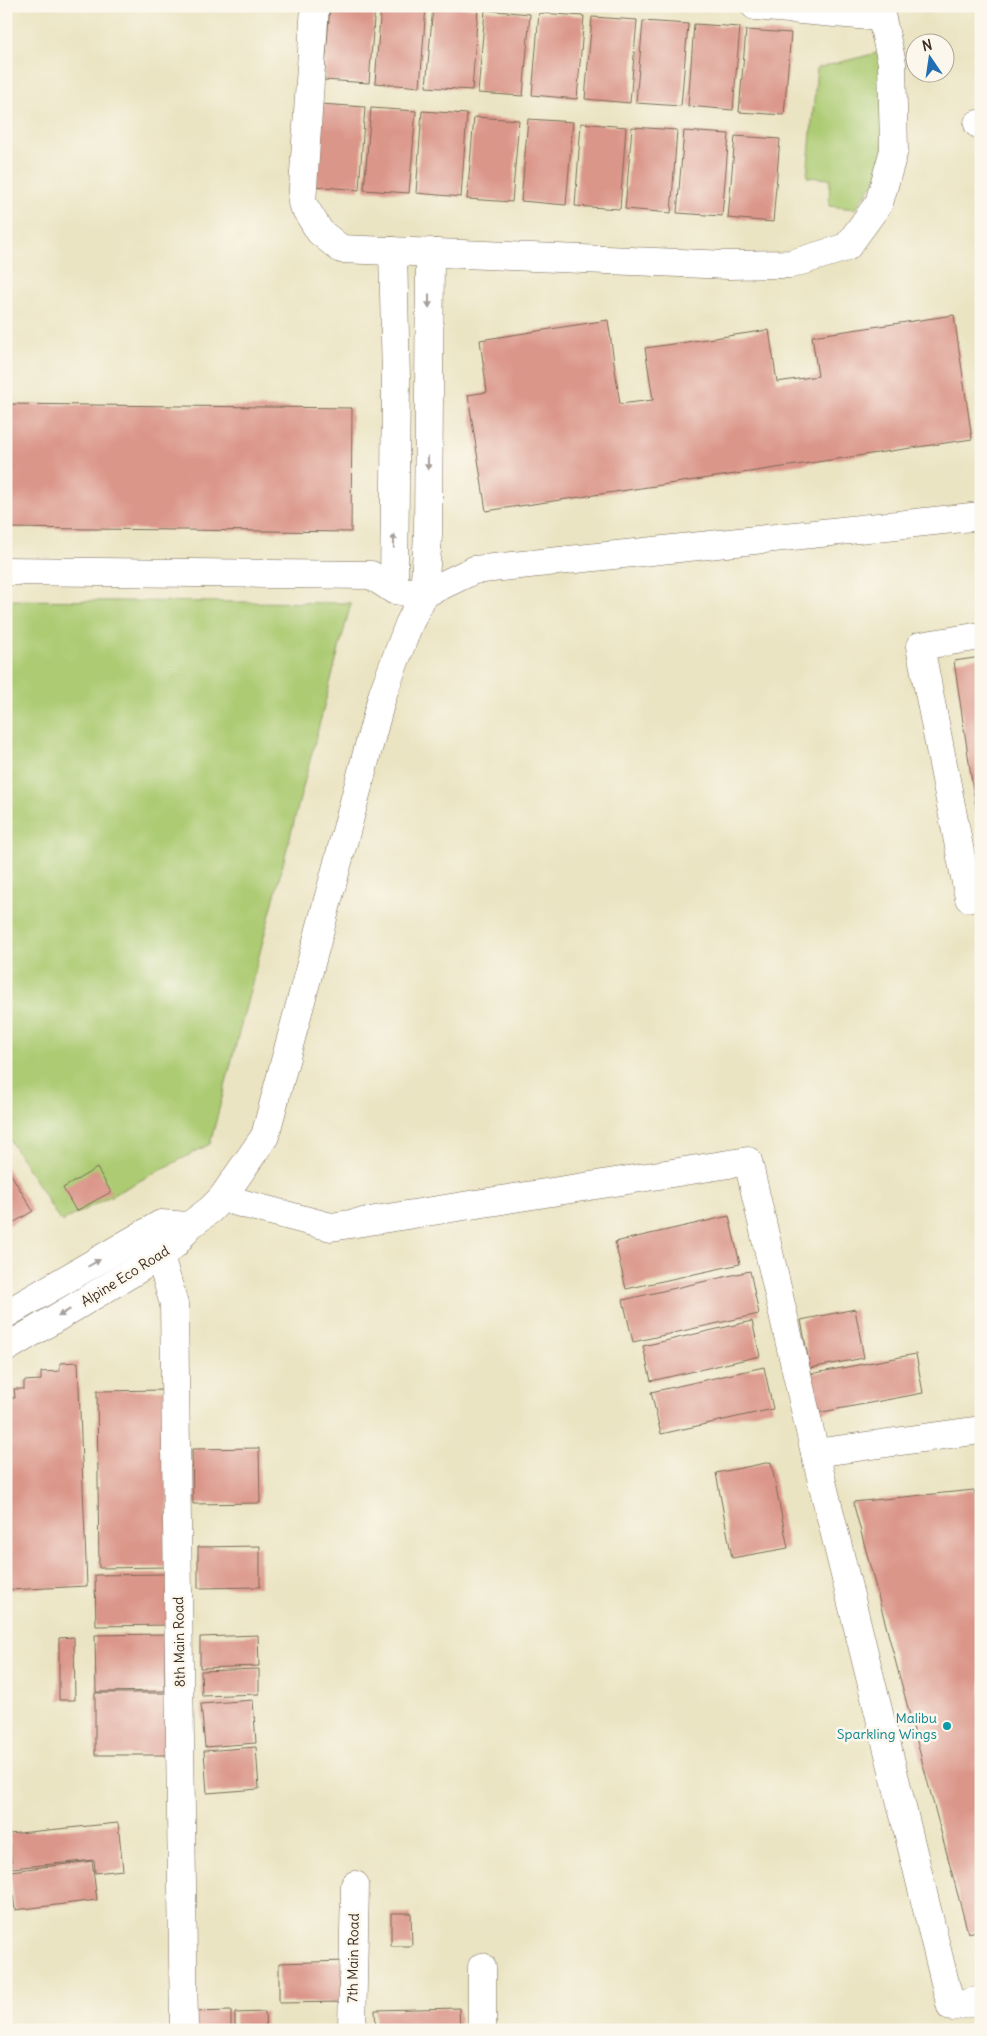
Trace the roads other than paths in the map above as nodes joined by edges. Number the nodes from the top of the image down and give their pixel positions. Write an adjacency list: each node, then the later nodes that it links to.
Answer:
1 (315, 6): 4 (street)
2 (755, 6): 3 (street)
3 (880, 12): 5 (street)
4 (394, 251): 5 (street); 7 (street)
5 (430, 252): 6 (street, one-way to 6)
6 (428, 378): 7 (street); 11 (street, one-way to 11)
7 (396, 379): 10 (street, one-way to 7)
8 (981, 516): 11 (street)
9 (6, 571): 10 (street)
10 (394, 590): 11 (street)
11 (424, 594): 14 (street)
12 (981, 636): 13 (street)
13 (981, 897)
14 (222, 1198): 15 (street); 20 (street)
15 (189, 1226): 16 (street, Alpine Eco Road); 17 (street, Alpine Eco Road, one-way to 15)
16 (160, 1256): 18 (street, Alpine Eco Road, one-way to 18); 24 (street, 8th Main Road)
17 (6, 1314)
18 (6, 1348)
19 (981, 1430): 20 (street)
20 (815, 1453): 23 (street)
21 (355, 1886): 25 (street, 7th Main Road)
22 (482, 1967): 26 (street)
23 (981, 2000)
24 (184, 2030)
25 (352, 2030)
26 (482, 2030)

